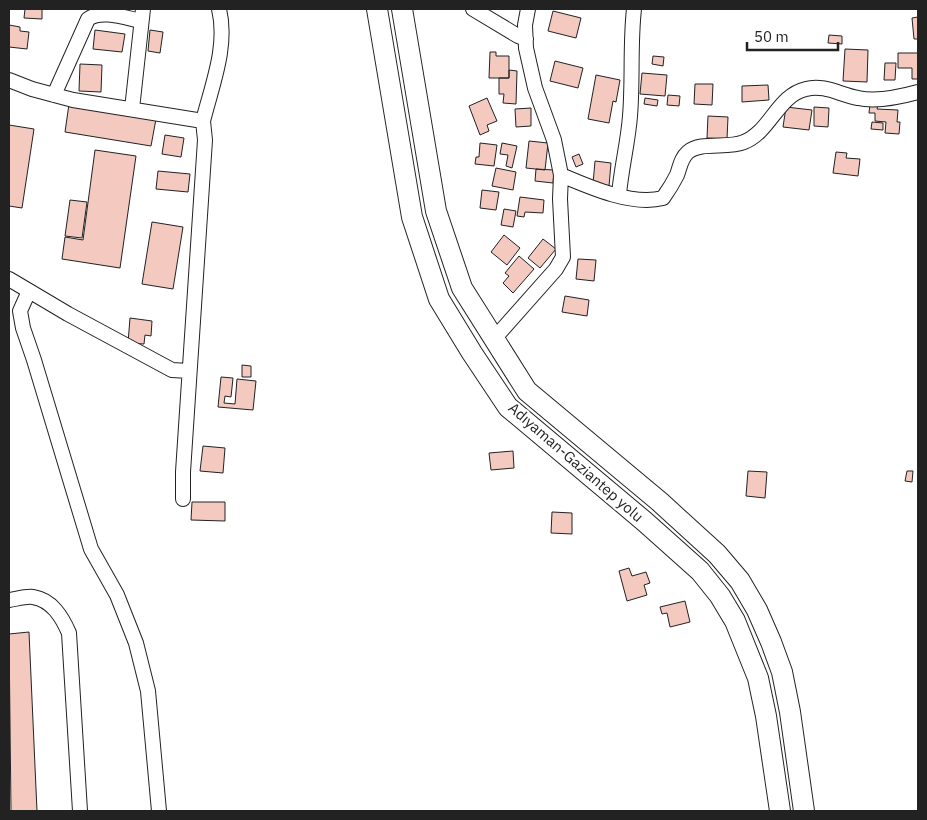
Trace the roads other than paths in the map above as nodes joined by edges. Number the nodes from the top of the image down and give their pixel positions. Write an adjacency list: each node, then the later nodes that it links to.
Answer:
1 (220, 9): 13 (street)
2 (377, 9): 24 (highway, Adıyaman-Gaziantep yolu)
3 (402, 9): 18 (highway, Adıyaman-Gaziantep yolu)
4 (473, 9): 8 (street)
5 (528, 9): 8 (street)
6 (634, 9): 15 (street)
7 (142, 15): 11 (street); 12 (street)
8 (526, 39): 14 (street)
9 (9, 80): 11 (street)
10 (918, 92): 15 (street)
11 (54, 95): 12 (street)
12 (132, 109): 13 (street)
13 (203, 121): 19 (street)
14 (561, 175): 15 (street); 18 (street)
15 (619, 195)
16 (9, 279): 17 (street)
17 (29, 291): 19 (street); 23 (street)
18 (493, 340): 25 (highway, Adıyaman-Gaziantep yolu)
19 (189, 370): 20 (street)
20 (183, 499)
21 (9, 600): 22 (street)
22 (80, 811)
23 (159, 811)
24 (780, 811)
25 (804, 811)

